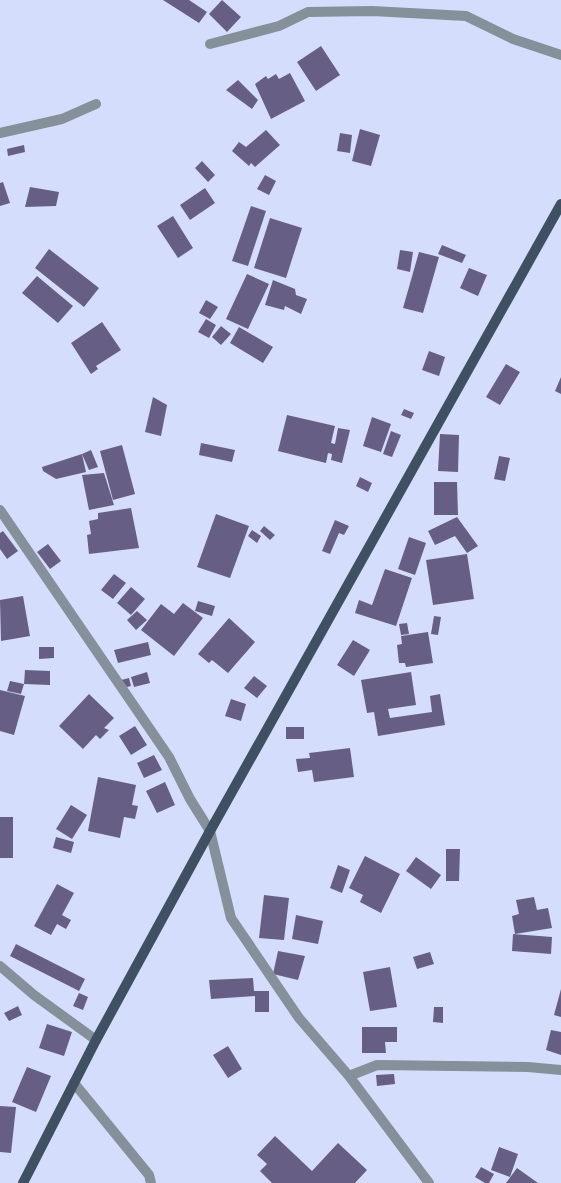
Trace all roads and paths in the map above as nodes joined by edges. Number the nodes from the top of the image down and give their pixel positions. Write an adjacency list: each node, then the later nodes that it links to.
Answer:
1 (210, 44): 2 (street)
2 (561, 55)
3 (96, 104): 4 (street)
4 (0, 133)
5 (561, 204): 7 (main road)
6 (0, 510): 7 (street)
7 (210, 831): 9 (main road); 11 (street)
8 (0, 966): 9 (street)
9 (96, 1040): 12 (main road)
10 (561, 1070): 11 (street)
11 (349, 1076): 15 (street)
12 (74, 1083): 13 (main road); 14 (street)
13 (23, 1183)
14 (151, 1183)
15 (429, 1183)

